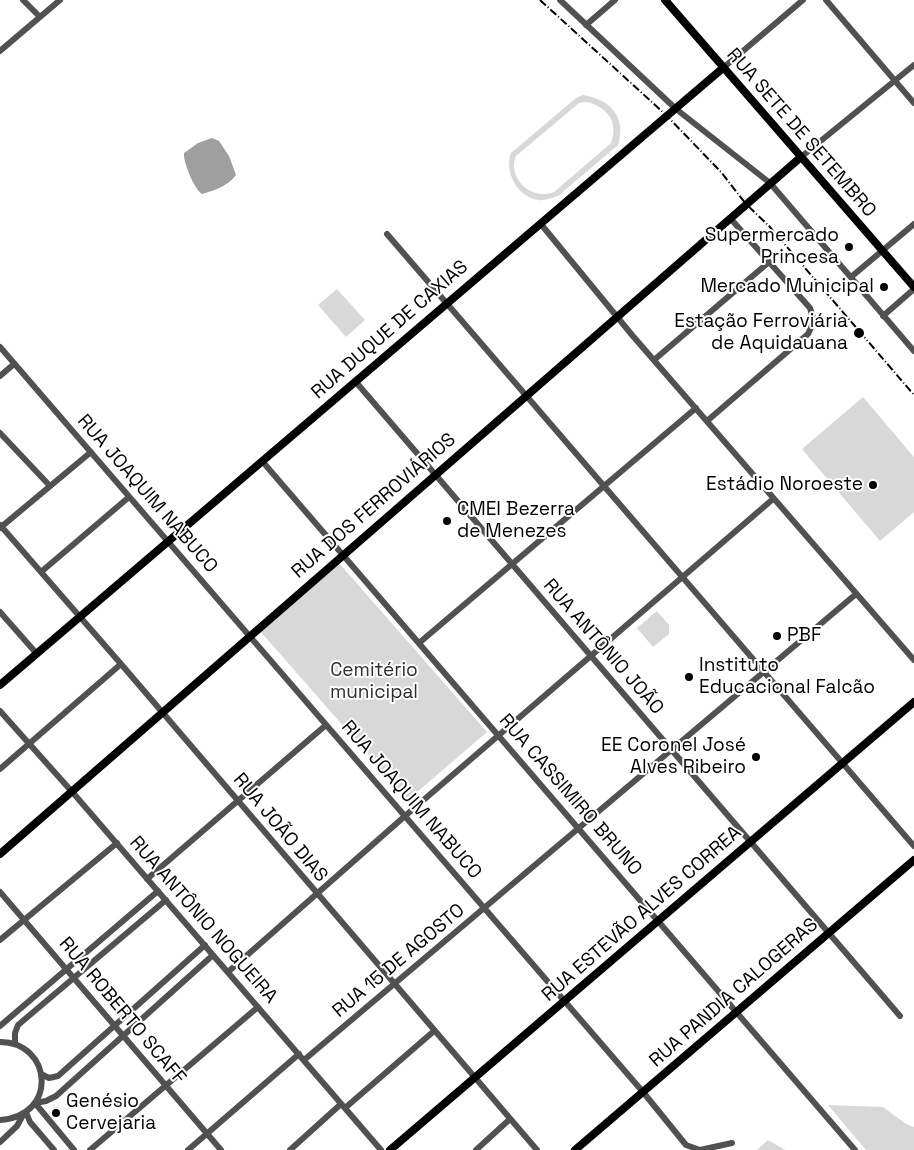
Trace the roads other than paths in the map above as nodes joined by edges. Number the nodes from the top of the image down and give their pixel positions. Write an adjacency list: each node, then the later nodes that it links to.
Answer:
1 (23, 0): 8 (street)
2 (60, 0): 8 (street)
3 (560, 0): 9 (street)
4 (615, 0): 9 (street)
5 (665, 0): 12 (main road, RUA SETE DE SETEMBRO)
6 (803, 0): 12 (street, RUA DUQUE DE CAXIAS)
7 (826, 0): 13 (street)
8 (40, 17): 10 (street)
9 (586, 25): 15 (street)
10 (0, 51)
11 (914, 65): 13 (street)
12 (723, 68): 15 (main road, RUA DUQUE DE CAXIAS); 16 (main road, RUA SETE DE SETEMBRO)
13 (895, 81): 14 (street); 16 (street)
14 (914, 103)
15 (676, 109): 17 (street); 19 (main road, RUA DUQUE DE CAXIAS)
16 (801, 157): 17 (main road, RUA DOS FERROVIÁRIOS); 22 (main road, RUA SETE DE SETEMBRO)
17 (770, 183): 18 (main road, RUA DOS FERROVIÁRIOS); 24 (street)
18 (730, 218): 23 (street); 27 (main road, RUA DOS FERROVIÁRIOS)
19 (540, 223): 26 (main road, RUA DUQUE DE CAXIAS); 27 (street)
20 (914, 224): 22 (street)
21 (387, 234): 26 (street)
22 (882, 251): 24 (street); 25 (main road, RUA SETE DE SETEMBRO)
23 (770, 262): 31 (street); 37 (street)
24 (851, 277): 28 (street)
25 (914, 288): 28 (street)
26 (447, 302): 34 (main road, RUA DUQUE DE CAXIAS); 35 (street)
27 (617, 316): 31 (street); 35 (main road, RUA DOS FERROVIÁRIOS)
28 (883, 316): 30 (street)
29 (0, 348): 32 (street, RUA JOAQUIM NABUCO)
30 (914, 351)
31 (654, 360): 36 (street)
32 (14, 364): 33 (street); 39 (street, RUA JOAQUIM NABUCO)
33 (0, 376)
34 (355, 381): 40 (main road, RUA DUQUE DE CAXIAS); 41 (street, RUA ANTÔNIO JOÃO)
35 (526, 395): 41 (main road, RUA DOS FERROVIÁRIOS); 43 (street)
36 (696, 408): 37 (street); 43 (street)
37 (707, 421): 45 (street)
38 (0, 433): 42 (street)
39 (91, 452): 42 (street); 44 (street, RUA JOAQUIM NABUCO)
40 (262, 461): 47 (main road, RUA DUQUE DE CAXIAS); 48 (street, RUA CASSIMIRO BRUNO)
41 (435, 474): 48 (main road, RUA DOS FERROVIÁRIOS); 49 (street, RUA ANTÔNIO JOÃO)
42 (50, 486): 46 (street)
43 (604, 486): 49 (street); 51 (street)
44 (129, 497): 47 (street, RUA JOAQUIM NABUCO); 50 (street)
45 (773, 499): 51 (street); 52 (street)
46 (1, 527): 50 (street, RUA JOÃO DIAS)
47 (168, 542): 54 (main road, RUA DUQUE DE CAXIAS); 55 (street, RUA JOAQUIM NABUCO)
48 (343, 555): 55 (main road, RUA DOS FERROVIÁRIOS); 56 (street, RUA CASSIMIRO BRUNO)
49 (512, 564): 56 (street); 58 (street, RUA ANTÔNIO JOÃO)
50 (41, 572): 54 (street, RUA JOÃO DIAS)
51 (682, 577): 58 (street); 61 (street)
52 (856, 594): 59 (street); 61 (street, RUA 15 DE AGOSTO)
53 (0, 612): 57 (street)
54 (80, 617): 57 (main road, RUA DUQUE DE CAXIAS); 60 (street, RUA JOÃO DIAS)
55 (249, 636): 65 (main road, RUA DOS FERROVIÁRIOS); 66 (street, RUA JOAQUIM NABUCO)
56 (419, 644): 67 (street, RUA CASSIMIRO BRUNO)
57 (37, 654): 62 (main road, RUA DUQUE DE CAXIAS)
58 (591, 656): 67 (street); 69 (street, RUA ANTÔNIO JOÃO)
59 (914, 660)
60 (121, 664): 65 (street, RUA JOÃO DIAS); 68 (street)
61 (765, 672): 69 (street, RUA 15 DE AGOSTO); 70 (street)
62 (0, 686)
63 (914, 702): 70 (main road, RUA ESTEVÃO ALVES CORREA)
64 (0, 711): 68 (street, RUA ANTÔNIO NOGUEIRA)
65 (162, 712): 72 (main road, RUA DOS FERROVIÁRIOS); 73 (street, RUA JOÃO DIAS)
66 (326, 725): 73 (street); 74 (street, RUA JOAQUIM NABUCO)
67 (498, 735): 74 (street); 75 (street, RUA CASSIMIRO BRUNO)
68 (30, 743): 71 (street); 72 (street, RUA ANTÔNIO NOGUEIRA)
69 (672, 750): 75 (street, RUA 15 DE AGOSTO); 76 (street, RUA ANTÔNIO JOÃO)
70 (842, 764): 76 (main road, RUA ESTEVÃO ALVES CORREA); 78 (street)
71 (0, 769)
72 (71, 790): 77 (street, RUA ANTÔNIO NOGUEIRA); 79 (main road, RUA DOS FERROVIÁRIOS)
73 (238, 802): 81 (street); 84 (street, RUA JOÃO DIAS)
74 (405, 816): 84 (street); 86 (street, RUA JOAQUIM NABUCO)
75 (579, 828): 86 (street, RUA 15 DE AGOSTO); 88 (street, RUA CASSIMIRO BRUNO)
76 (750, 842): 88 (main road, RUA ESTEVÃO ALVES CORREA); 89 (street, RUA ANTÔNIO JOÃO)
77 (117, 843): 81 (street, RUA ANTÔNIO NOGUEIRA); 87 (street)
78 (914, 846)
79 (0, 854)
80 (914, 860): 89 (main road, RUA PANDIA CALOGERAS)
81 (147, 879): 82 (street, RUA ANTÔNIO NOGUEIRA)
82 (158, 891): 85 (street, RUA ANTÔNIO NOGUEIRA); 93 (street)
83 (0, 892): 87 (street, RUA ROBERTO SCAFF)
84 (316, 893): 94 (street); 96 (street, RUA JOÃO DIAS)
85 (166, 900): 91 (street, RUA ANTÔNIO NOGUEIRA); 95 (street)
86 (484, 908): 96 (street, RUA 15 DE AGOSTO); 97 (street, RUA JOAQUIM NABUCO)
87 (24, 919): 90 (street); 93 (street, RUA ROBERTO SCAFF)
88 (658, 921): 97 (main road, RUA ESTEVÃO ALVES CORREA); 99 (street, RUA CASSIMIRO BRUNO)
89 (829, 933): 99 (main road, RUA PANDIA CALOGERAS); 100 (street, RUA ANTÔNIO JOÃO)
90 (0, 940)
91 (205, 945): 92 (street, RUA ANTÔNIO NOGUEIRA); 102 (street)
92 (213, 955): 94 (street, RUA ANTÔNIO NOGUEIRA); 104 (street)
93 (66, 969): 95 (street, RUA ROBERTO SCAFF); 101 (street)
94 (228, 972): 98 (street, RUA ANTÔNIO NOGUEIRA)
95 (74, 978): 102 (street, RUA ROBERTO SCAFF); 106 (street)
96 (394, 984): 103 (street, RUA JOÃO DIAS); 108 (street, RUA 15 DE AGOSTO)
97 (565, 1001): 110 (main road, RUA ESTEVÃO ALVES CORREA); 112 (street, RUA JOAQUIM NABUCO)
98 (258, 1007): 107 (street, RUA ANTÔNIO NOGUEIRA); 111 (street)
99 (736, 1012): 112 (main road, RUA PANDIA CALOGERAS); 133 (street, RUA CASSIMIRO BRUNO)
100 (900, 1016)
101 (0, 1026)
102 (115, 1026): 104 (street, RUA ROBERTO SCAFF); 109 (street)
103 (434, 1031): 110 (street, RUA JOÃO DIAS); 114 (street)
104 (123, 1036): 111 (street, RUA ROBERTO SCAFF); 113 (street)
105 (0, 1042): 106 (street)
106 (15, 1044): 109 (street)
107 (299, 1054): 108 (street, RUA ANTÔNIO NOGUEIRA); 118 (street)
108 (304, 1060): 114 (street, RUA ANTÔNIO NOGUEIRA)
109 (41, 1074): 113 (street)
110 (474, 1078): 116 (street, RUA JOÃO DIAS); 129 (main road, RUA ESTEVÃO ALVES CORREA)
111 (165, 1085): 118 (street, RUA ROBERTO SCAFF); 124 (street)
112 (643, 1092): 121 (street, RUA JOAQUIM NABUCO); 132 (main road, RUA PANDIA CALOGERAS)
113 (35, 1103): 115 (street); 123 (street)
114 (343, 1106): 127 (street); 128 (street, RUA ANTÔNIO NOGUEIRA)
115 (24, 1114): 117 (street); 119 (street); 122 (street)
116 (510, 1119): 130 (street); 131 (street, RUA JOÃO DIAS)
117 (0, 1120)
118 (207, 1134): 125 (street); 126 (street, RUA ROBERTO SCAFF)
119 (0, 1142)
120 (732, 1142): 121 (street)
121 (684, 1147)
122 (54, 1150)
123 (74, 1150)
124 (90, 1150)
125 (188, 1150)
126 (221, 1150)
127 (290, 1150)
128 (381, 1150)
129 (390, 1150)
130 (476, 1150)
131 (537, 1150)
132 (574, 1150)
133 (854, 1150)

